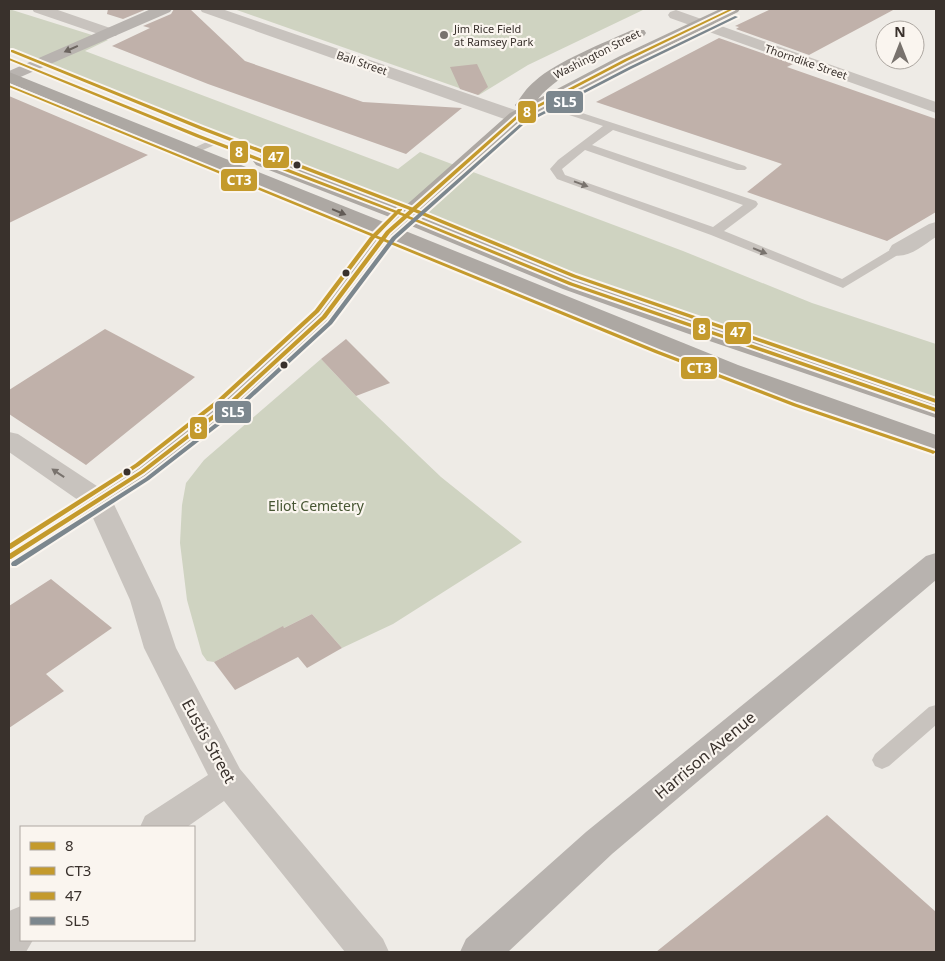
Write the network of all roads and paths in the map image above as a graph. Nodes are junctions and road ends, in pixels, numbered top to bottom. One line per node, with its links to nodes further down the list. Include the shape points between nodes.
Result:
1 (40, 9): 7 (street)
2 (164, 9): 7 (main road)
3 (208, 9): 13 (street, Ball Street)
4 (732, 9): 6 (main road, Washington Street)
5 (671, 18): 6 (street, Thorndike Street); 11 (main road, Washington Street, via 555,74 540,85)
6 (701, 25): 11 (main road, Washington Street); 12 (street, Thorndike Street)
7 (110, 32): 9 (main road, one-way to 9)
8 (9, 59): 9 (main road)
9 (29, 68): 10 (main road); 15 (main road)
10 (9, 77): 17 (main road)
11 (536, 101): 13 (main road, Washington Street); 14 (lane)
12 (936, 108)
13 (516, 117): 19 (main road, Washington Street)
14 (612, 125): 16 (lane); 18 (lane)
15 (213, 142): 17 (lane); 19 (main road)
16 (583, 146): 21 (lane, one-way to 21, via 556,169 562,177); 21 (lane, via 752,204)
17 (191, 152): 19 (main road, one-way to 19)
18 (741, 168)
19 (397, 224): 23 (main road); 25 (main road, via 585,315 717,367); 26 (main road, Washington Street, via 324,317 267,371 187,438)
20 (936, 228): 22 (street)
21 (715, 232): 22 (lane, one-way to 22, via 843,284)
22 (900, 250)
23 (936, 410)
24 (9, 440): 26 (street, one-way to 24)
25 (936, 444)
26 (99, 501): 27 (main road, Washington Street); 31 (street, Eustis Street, via 146,600 160,648)
27 (9, 557)
28 (936, 564): 36 (main road, Harrison Avenue, via 599,843)
29 (936, 713): 30 (lane)
30 (882, 760)
31 (228, 780): 32 (street); 35 (street, Eustis Street)
32 (159, 826)
33 (20, 926): 34 (street)
34 (9, 945)
35 (369, 952)
36 (480, 952)

